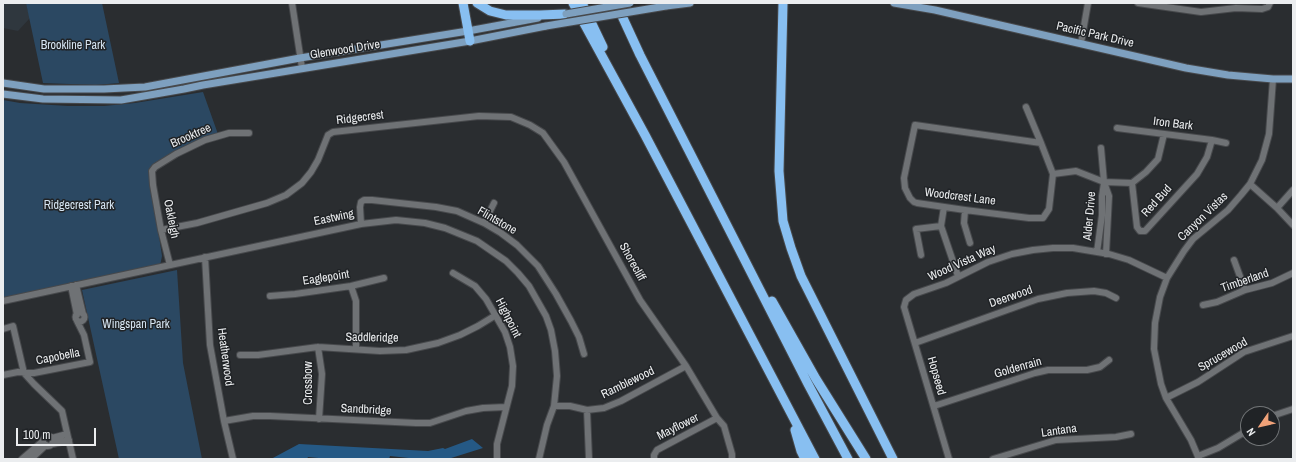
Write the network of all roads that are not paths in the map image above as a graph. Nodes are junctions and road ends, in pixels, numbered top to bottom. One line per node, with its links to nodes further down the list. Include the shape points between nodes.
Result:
1 (292, 3): 19 (street)
2 (463, 3): 16 (highway)
3 (477, 3): 15 (highway, via 490,11 506,15)
4 (573, 3): 30 (highway)
5 (582, 3): 30 (highway)
6 (616, 3): 37 (highway)
7 (630, 3): 14 (main road, bridge)
8 (690, 3): 17 (main road, Glenwood Drive, bridge)
9 (783, 3): 113 (highway, via 779,171 784,221 801,276)
10 (894, 3): 18 (main road, Pacific Park Drive)
11 (1088, 3): 18 (street)
12 (1138, 3): 13 (street, via 1201,12 1236,8 1262,9)
13 (1269, 5)
14 (566, 14): 15 (highway)
15 (541, 16): 16 (main road, Glenwood Drive)
16 (468, 31): 17 (highway); 19 (main road, Glenwood Drive)
17 (470, 41): 20 (main road, Glenwood Drive)
18 (1081, 43): 21 (main road, Pacific Park Drive, via 1186,68)
19 (300, 58): 20 (street); 23 (main road, Glenwood Drive, via 139,88 44,89)
20 (302, 68): 24 (main road, Glenwood Drive, via 121,100 43,99)
21 (1273, 79): 22 (main road, Pacific Park Drive); 40 (street, Canyon Vistas, via 1268,138 1262,160)
22 (1293, 79)
23 (3, 83)
24 (3, 94)
25 (1026, 107): 32 (street, Woodcrest Lane)
26 (479, 116): 50 (street, Ridgecrest, via 333,132 328,135 311,172 302,183 286,195 202,222); 80 (street, Shorecliff, via 511,117 543,133 564,162 640,300)
27 (1117, 128): 29 (street, Iron Bark)
28 (249, 133): 36 (street, Brooktree, via 229,133 205,140 155,167)
29 (1164, 134): 31 (street, Iron Bark); 39 (street, via 1158,159)
30 (645, 136): 89 (highway)
31 (1212, 140): 33 (street, Iron Bark); 39 (street, Red Bud, via 1197,174 1145,231 1140,231 1137,227)
32 (1040, 143): 35 (street, Woodcrest Lane); 43 (street, Woodcrest Lane, via 915,125 904,178 905,188 914,202)
33 (1226, 143)
34 (1101, 148): 38 (street, Alder Drive)
35 (1053, 174): 38 (street, via 1076,171); 45 (street, Woodcrest Lane, via 1049,209 1043,218)
36 (152, 177): 50 (street, Oakleigh)
37 (705, 182): 111 (highway); 112 (highway, via 816,379)
38 (1104, 182): 39 (street); 52 (street, Alder Drive); 53 (street, Alder Drive, via 1109,196)
39 (1132, 183)
40 (1250, 184): 44 (street); 62 (street, Canyon Vistas, via 1228,210 1193,239)
41 (1293, 190): 44 (street)
42 (494, 203): 46 (street)
43 (944, 207): 45 (street, Woodcrest Lane); 49 (street)
44 (1277, 208): 48 (street)
45 (965, 210): 51 (street, via 964,223)
46 (484, 223): 47 (street, Flintstone, via 457,211 364,200 360,202); 77 (street, Flintstone, via 501,233 538,266 571,321)
47 (361, 224): 55 (street, Eastwing); 84 (street, Eastwing, via 396,220 445,228 477,241 518,273 539,302 551,330 557,369)
48 (1293, 225)
49 (941, 226): 54 (street, via 916,229); 60 (street)
50 (161, 230): 57 (street, Oakleigh)
51 (970, 243)
52 (1097, 252): 53 (street, Wood Vista Way); 60 (street, Wood Vista Way, via 1073,248 1033,250 988,262)
53 (1106, 254): 62 (street, Wood Vista Way, via 1129,260)
54 (921, 255)
55 (205, 257): 57 (street, Eastwing); 93 (street, Heatherwood, via 210,346)
56 (1234, 260): 65 (street)
57 (170, 265): 63 (street, Eastwing)
58 (453, 273): 71 (street, Highpoint, via 475,286)
59 (1293, 273): 65 (street, Timberland, via 1272,283)
60 (958, 276): 68 (street, Wood Vista Way, via 914,294)
61 (384, 278): 64 (street, Eaglepoint)
62 (1167, 278): 83 (street, Canyon Vistas, via 1160,297 1154,336 1157,368)
63 (74, 285): 69 (street, Eastwing); 81 (street, Capobella, via 90,362)
64 (351, 286): 66 (street, Eaglepoint); 76 (street, via 356,302)
65 (1245, 290): 70 (street, Timberland)
66 (270, 296)
67 (1116, 298): 74 (street, Deerwood, via 1094,291 1038,299)
68 (906, 300): 74 (street, Hopseed, via 904,306)
69 (3, 301)
70 (1203, 305)
71 (496, 315): 76 (street, Saddleridge, via 460,335 421,347 380,351); 86 (street, Highpoint, via 510,347 513,366 512,386)
72 (3, 329): 81 (street, Capobella, via 13,326)
73 (1293, 336): 83 (street, Sprucewood, via 1244,352 1198,382)
74 (915, 343): 85 (street, Hopseed)
75 (318, 347): 76 (street, Saddleridge); 78 (street, Saddleridge, via 258,356); 92 (street, Crossbow, via 322,374)
76 (356, 349)
77 (584, 354)
78 (240, 355)
79 (1110, 360): 85 (street, Goldenrain, via 1100,367 1087,370 1048,370 1035,373)
80 (686, 366): 88 (street, Ramblewood, via 621,401 604,408); 91 (street, Shorecliff)
81 (24, 373): 82 (street, Capobella); 96 (street, Capobella, via 62,411)
82 (3, 375)
83 (1166, 398): 99 (street, Canyon Vistas)
84 (554, 406): 88 (street, Ramblewood); 105 (street, Eastwing)
85 (934, 406): 114 (street, Hopseed)
86 (506, 407): 92 (street, Sandbridge, via 466,411 430,423); 104 (street, Highpoint)
87 (1293, 408): 90 (street)
88 (587, 410): 106 (street)
89 (791, 413): 109 (highway); 110 (highway)
90 (1280, 413)
91 (718, 418): 107 (street, Mayflower, via 657,450); 108 (street, Shorecliff, via 724,426)
92 (319, 419): 93 (street, Sandbridge, via 253,416)
93 (224, 421): 103 (street, Heatherwood)
94 (1131, 434): 115 (street, Lantana, via 1056,440)
95 (1240, 435): 99 (street)
96 (68, 437): 97 (street); 102 (street, Capobella)
97 (52, 441): 98 (street, via 50,446); 98 (street, via 46,436)
98 (44, 443): 100 (street); 101 (street)
99 (1198, 457)
100 (22, 459)
101 (31, 459)
102 (73, 459)
103 (233, 459)
104 (497, 459)
105 (539, 459)
106 (589, 459)
107 (654, 459)
108 (732, 459)
109 (805, 459)
110 (814, 459)
111 (848, 459)
112 (866, 459)
113 (893, 459)
114 (949, 459)
115 (993, 459)

